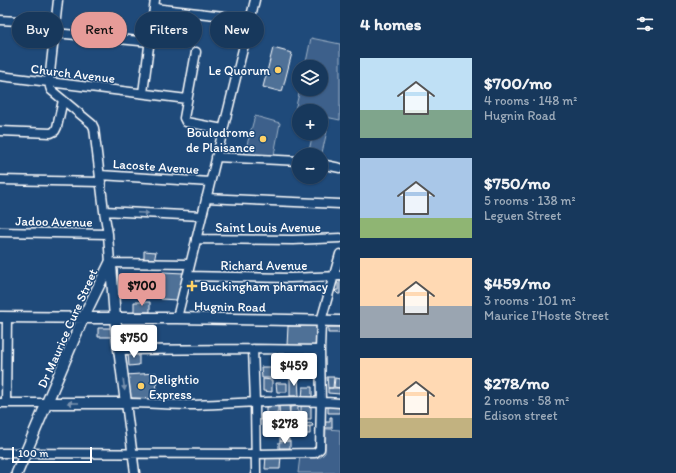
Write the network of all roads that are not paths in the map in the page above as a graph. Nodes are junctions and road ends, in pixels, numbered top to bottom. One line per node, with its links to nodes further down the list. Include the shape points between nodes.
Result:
1 (58, 0): 4 (street)
2 (255, 0): 5 (street)
3 (155, 4): 6 (street)
4 (57, 12)
5 (252, 12)
6 (210, 13)
7 (0, 20): 8 (street)
8 (12, 21)
9 (63, 34): 10 (street)
10 (135, 41)
11 (53, 48): 16 (street)
12 (149, 48): 17 (street)
13 (243, 48): 20 (street)
14 (196, 52): 18 (street)
15 (0, 76): 16 (street, Church Avenue)
16 (49, 85): 17 (street, Church Avenue); 19 (street)
17 (143, 93): 18 (street, Church Avenue)
18 (187, 99): 20 (street, via 184,118 186,122)
19 (63, 100): 21 (street, via 57,127 51,132); 26 (street, via 94,128)
20 (223, 128): 22 (street)
21 (0, 131)
22 (216, 157): 23 (street); 28 (street)
23 (292, 161)
24 (328, 165): 25 (street)
25 (340, 168)
26 (100, 179): 27 (street, Lacoste Avenue); 28 (street, Lacoste Avenue); 31 (street)
27 (0, 180)
28 (210, 182): 29 (street)
29 (206, 198): 30 (street); 32 (street)
30 (340, 204)
31 (104, 211): 32 (street, one-way to 32); 34 (street)
32 (202, 216): 36 (street)
33 (0, 232): 34 (street, Jadoo Avenue)
34 (108, 234): 38 (street)
35 (340, 238): 36 (street, Saint Louis Avenue)
36 (196, 239): 39 (street)
37 (340, 254): 41 (street)
38 (110, 263): 39 (street); 43 (main road, Dr Maurice Cure Street); 44 (main road)
39 (190, 264): 40 (street)
40 (187, 276): 41 (street, Richard Avenue); 45 (street)
41 (337, 276): 46 (street)
42 (4, 317): 43 (main road, Hugnin Road); 53 (street)
43 (83, 318): 44 (main road, Hugnin Road); 54 (main road, Dr Maurice Cure Street)
44 (115, 318): 45 (main road, Hugnin Road); 49 (main road)
45 (177, 318): 46 (main road, Hugnin Road)
46 (321, 321): 47 (main road, Hugnin Road); 50 (street)
47 (340, 321)
48 (253, 349): 49 (street); 50 (street); 51 (street)
49 (119, 350): 55 (main road, one-way to 55)
50 (320, 350): 52 (street)
51 (256, 402): 52 (street); 55 (street, via 192,405); 60 (street)
52 (321, 402): 56 (street); 60 (street, via 320,449 315,453)
53 (3, 403): 54 (street)
54 (47, 403): 55 (main road, one-way to 54); 58 (main road, Dr Maurice Cure Street)
55 (126, 403): 59 (street)
56 (340, 403)
57 (0, 453): 58 (street)
58 (25, 453): 59 (street); 61 (main road, Dr Maurice Cure Street)
59 (132, 453): 60 (street); 62 (street)
60 (256, 454): 63 (street)
61 (17, 473)
62 (135, 473)
63 (256, 473)

